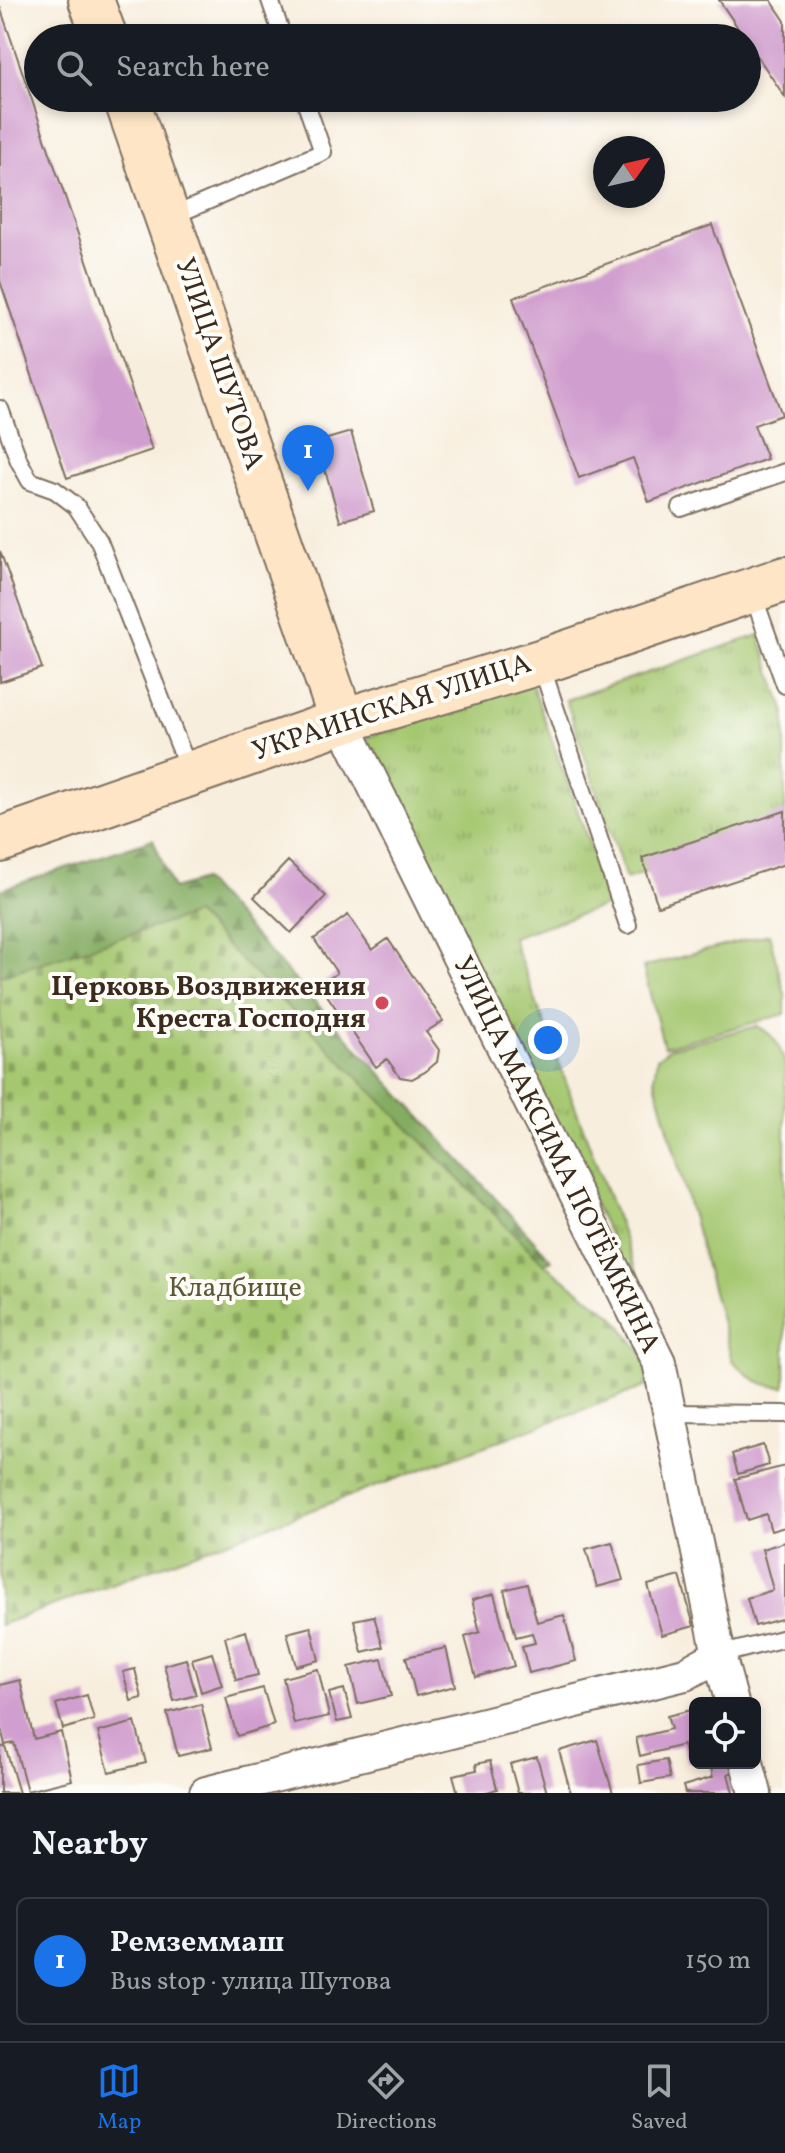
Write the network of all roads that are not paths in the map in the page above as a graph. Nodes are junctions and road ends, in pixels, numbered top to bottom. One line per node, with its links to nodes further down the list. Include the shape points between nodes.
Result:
1 (91, 0): 3 (street)
2 (270, 0): 4 (lane)
3 (100, 24)
4 (278, 24)
5 (131, 112): 7 (street, УЛИЦА ШУТОВА)
6 (309, 112): 7 (lane, via 323,152)
7 (169, 217): 14 (street, УЛИЦА ШУТОВА)
8 (0, 409): 15 (lane, via 30,481 55,490 76,506 99,541)
9 (785, 472): 10 (lane)
10 (681, 508)
11 (768, 584): 12 (street, УКРАИНСКАЯ УЛИЦА); 13 (lane)
12 (540, 662): 14 (street, УКРАИНСКАЯ УЛИЦА); 17 (lane)
13 (785, 685)
14 (342, 721): 15 (street, УКРАИНСКАЯ УЛИЦА); 18 (street, УЛИЦА МАКСИМА ПОТЁМКИНА, via 659,1362)
15 (190, 774): 16 (street, УКРАИНСКАЯ УЛИЦА)
16 (0, 840)
17 (628, 925)
18 (669, 1413): 19 (lane); 21 (street, УЛИЦА МАКСИМА ПОТЁМКИНА)
19 (785, 1414)
20 (785, 1638): 21 (lane)
21 (719, 1655): 22 (street, УЛИЦА МАКСИМА ПОТЁМКИНА); 24 (street, via 685,1674)
22 (730, 1697)
23 (749, 1769): 25 (street)
24 (206, 1793)
25 (755, 1793)

